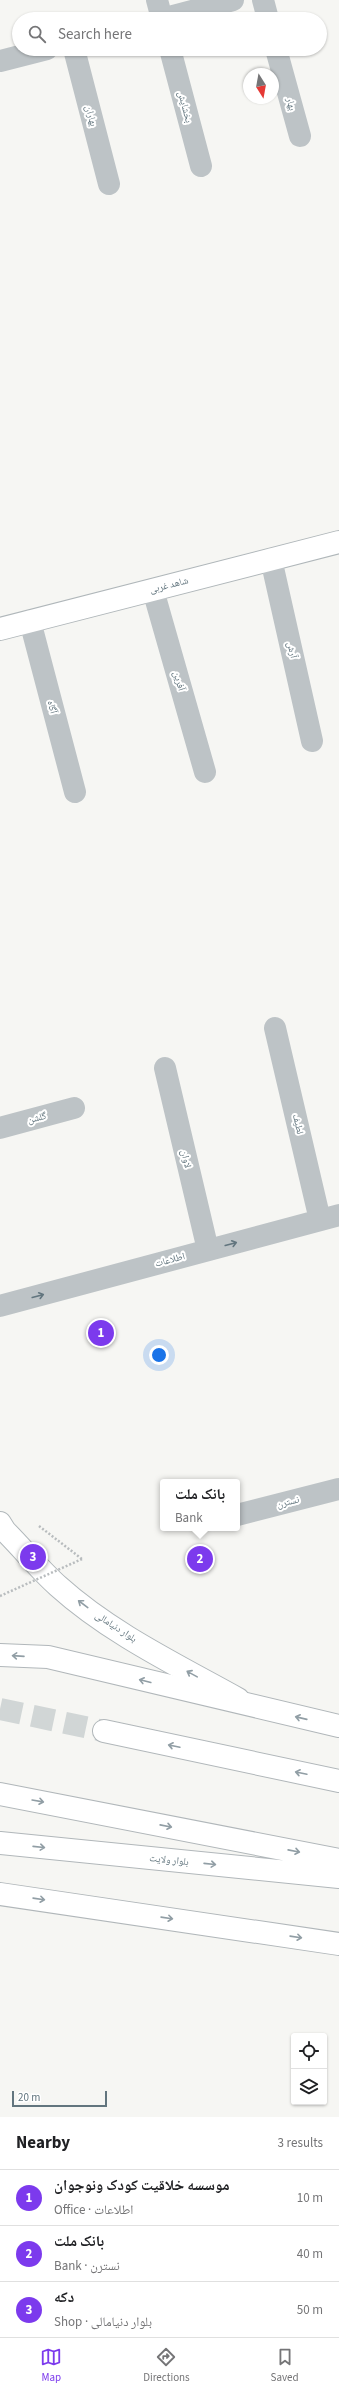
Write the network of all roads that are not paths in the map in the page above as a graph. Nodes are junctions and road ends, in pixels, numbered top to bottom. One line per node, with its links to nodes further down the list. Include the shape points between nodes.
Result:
1 (157, 0): 4 (street)
2 (233, 0): 5 (street)
3 (263, 0): 6 (street)
4 (160, 12)
5 (188, 12)
6 (266, 12)
7 (20, 56): 11 (street)
8 (76, 56): 14 (street, بهاران)
9 (172, 56): 13 (street, بخشایش)
10 (278, 56): 12 (street, بهار)
11 (0, 61)
12 (300, 136)
13 (201, 166)
14 (109, 184)
15 (339, 542): 16 (main road, شاهد غربی)
16 (272, 560): 17 (main road, شاهد غربی); 20 (street, آرش)
17 (153, 590): 18 (main road, شاهد غربی); 21 (street, آفرین)
18 (30, 621): 19 (main road, شاهد غربی); 22 (street, آگاه)
19 (0, 629)
20 (312, 741)
21 (205, 772)
22 (75, 792)
23 (275, 1028): 27 (street, لطیف)
24 (165, 1068): 28 (street, لاوان)
25 (74, 1108): 26 (street, گلشن)
26 (0, 1128)
27 (330, 1218): 28 (street, اطلاعات, one-way to 27)
28 (208, 1250): 29 (street, اطلاعات, one-way to 28)
29 (0, 1306)
30 (339, 1489): 31 (street, نسترن)
31 (240, 1514)
32 (0, 1523): 34 (main road, بلوار دنیامالی, one-way to 32, via 101,1619 58,1586)
33 (0, 1655): 34 (main road, one-way to 33, via 48,1658)
34 (251, 1707): 35 (main road, one-way to 34)
35 (339, 1726)
36 (104, 1732): 37 (main road, one-way to 36)
37 (339, 1781)
38 (0, 1794): 40 (main road, one-way to 40)
39 (0, 1843): 41 (main road, بلوار ولایت, one-way to 41)
40 (339, 1860)
41 (339, 1877)
42 (0, 1894): 43 (main road, one-way to 43)
43 (339, 1944)

